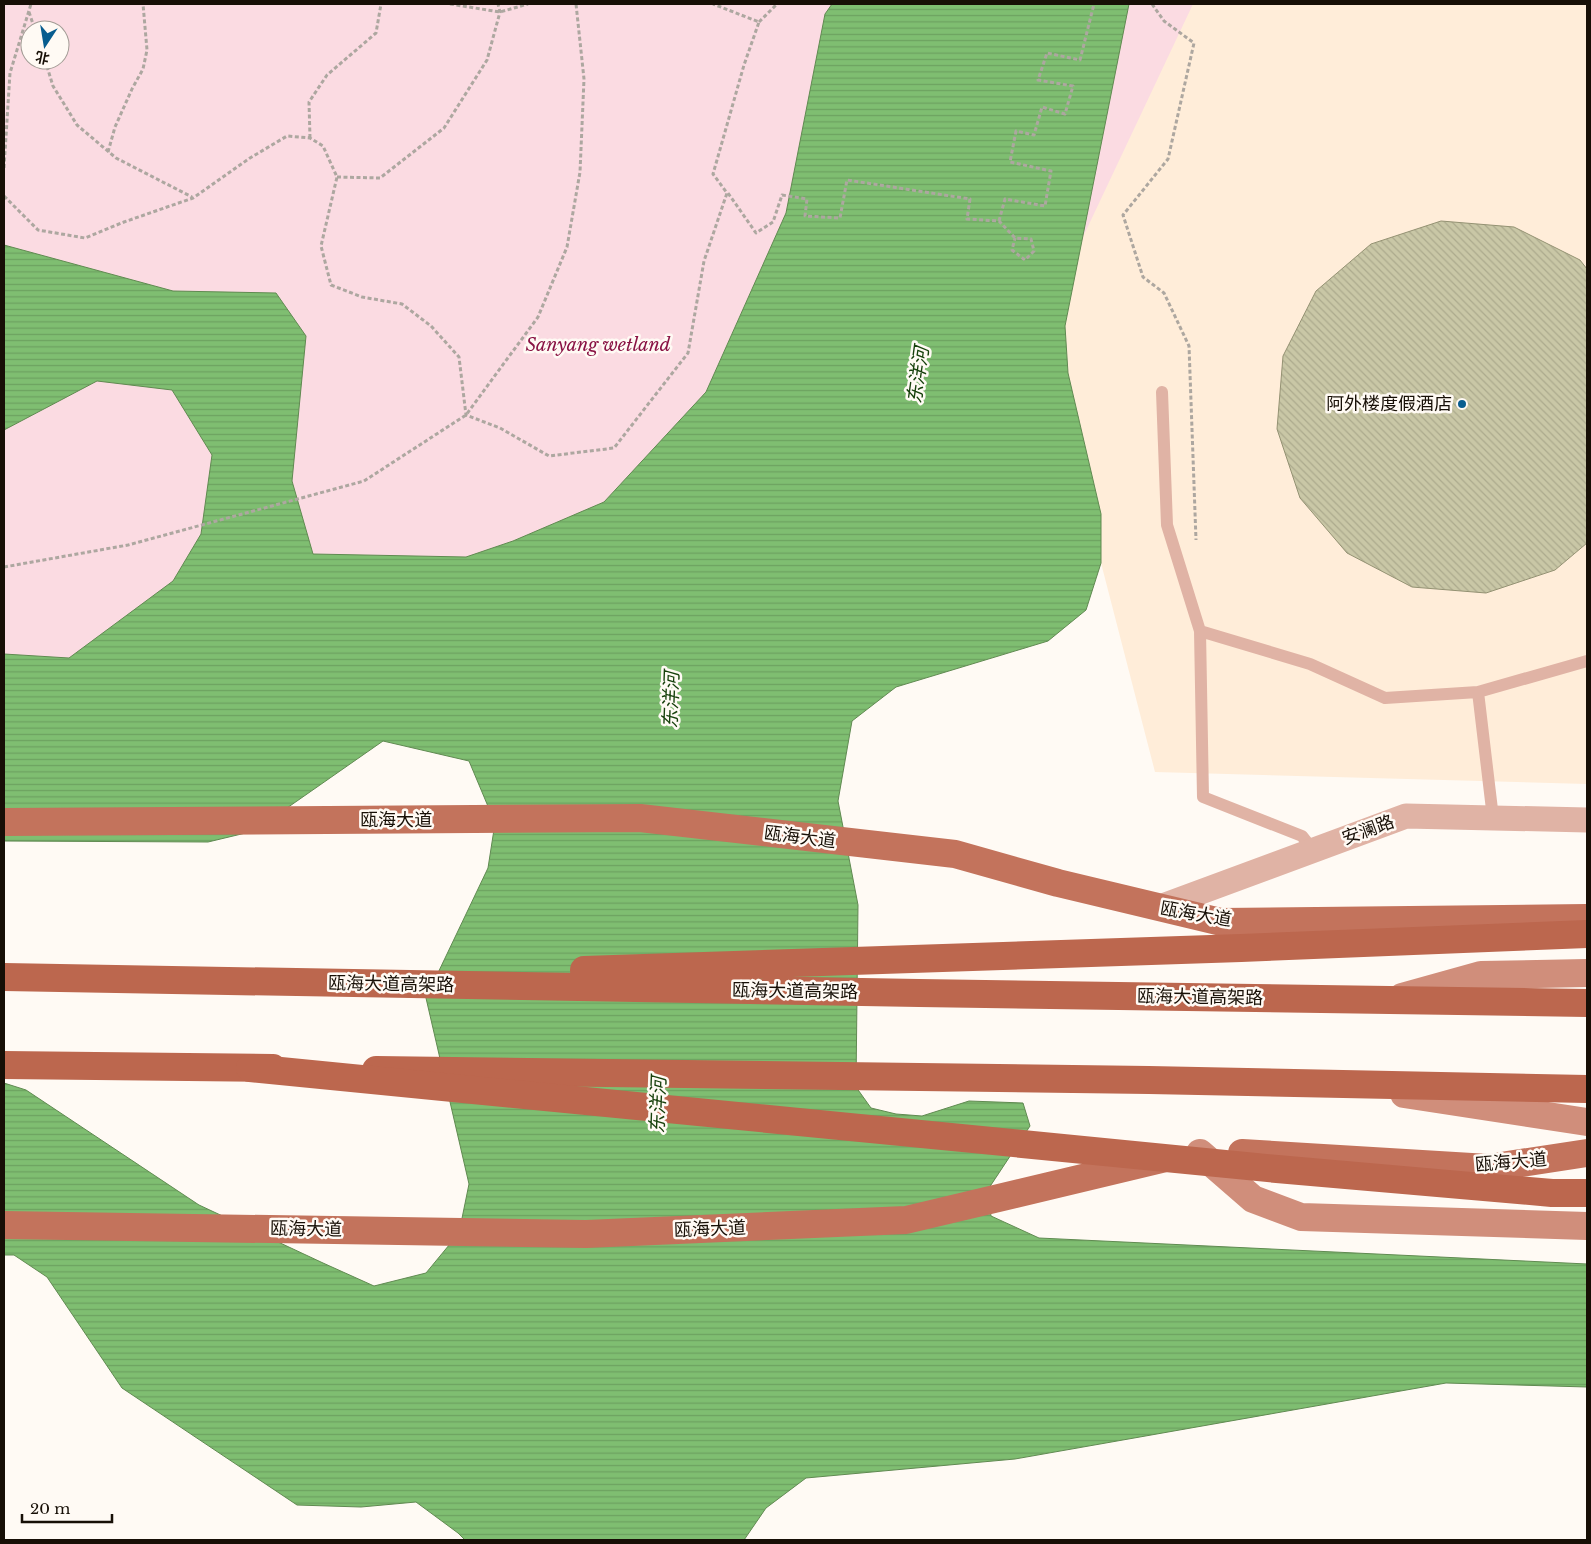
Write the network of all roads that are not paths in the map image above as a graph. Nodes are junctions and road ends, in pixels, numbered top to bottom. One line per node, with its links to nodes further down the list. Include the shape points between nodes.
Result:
1 (1162, 392): 2 (lane, via 1167,525)
2 (1200, 631): 4 (lane, via 1310,664 1385,698); 8 (lane, via 1203,797 1302,836)
3 (1587, 661): 4 (lane)
4 (1478, 692): 5 (lane)
5 (1493, 818): 6 (street, 安澜路); 8 (street, 安澜路, via 1406,816)
6 (1587, 820)
7 (4, 822): 9 (main road, 瓯海大道, via 640,818 955,854)
8 (1313, 850): 9 (street, 安澜路)
9 (1160, 907): 10 (main road, 瓯海大道, via 1221,922)
10 (1587, 918)
11 (1587, 934): 14 (highway)
12 (1587, 973): 15 (main road, via 1482,975)
13 (4, 977): 14 (highway, 瓯海大道高架路)
14 (244, 981): 15 (highway, 瓯海大道高架路)
15 (1391, 1000): 16 (highway, 瓯海大道高架路)
16 (1587, 1003)
17 (4, 1065): 18 (highway)
18 (250, 1068): 19 (highway, bridge); 24 (highway, bridge, via 1267,1168 1552,1193)
19 (1338, 1084): 20 (highway); 21 (main road)
20 (1587, 1089)
21 (1587, 1122)
22 (1197, 1150): 23 (main road, 瓯海大道, via 1488,1168); 25 (main road, 瓯海大道, bridge, via 906,1220 586,1234); 26 (main road, via 1253,1199 1301,1217)
23 (1587, 1154)
24 (1587, 1193)
25 (4, 1225)
26 (1587, 1226)

